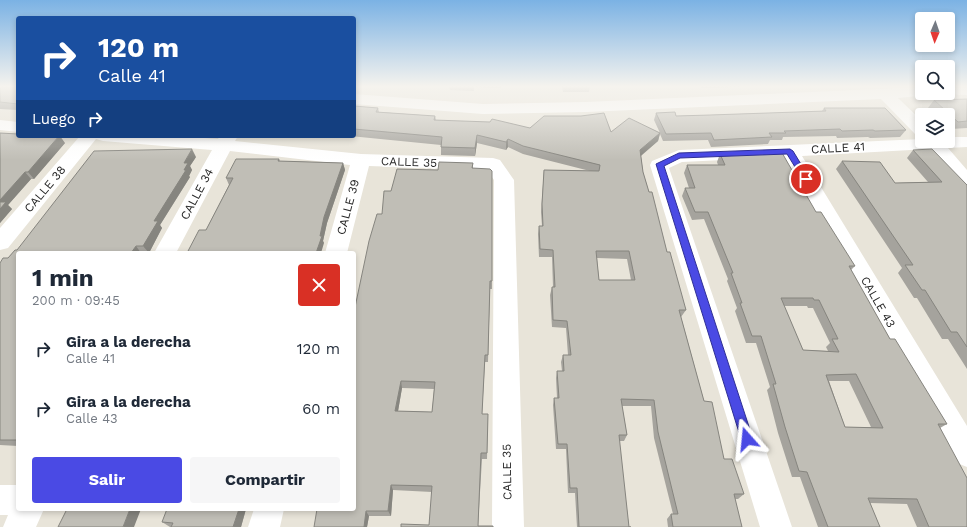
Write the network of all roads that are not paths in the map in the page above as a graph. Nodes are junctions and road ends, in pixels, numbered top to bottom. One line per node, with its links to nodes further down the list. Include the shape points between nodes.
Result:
1 (901, 111): 3 (street)
2 (0, 125): 4 (street)
3 (915, 125)
4 (16, 127)
5 (87, 138): 15 (street, CALLE 38)
6 (153, 138): 8 (street, CALLE 35)
7 (915, 140): 12 (street, CALLE 41)
8 (226, 141): 13 (street, CALLE 35); 16 (street, CALLE 34)
9 (955, 141): 10 (street, CALLE 41)
10 (967, 142)
11 (937, 148): 14 (street)
12 (790, 151): 18 (street, CALLE 43); 26 (street, CALLE 41, via 679,156 659,164)
13 (361, 160): 17 (street, CALLE 39); 25 (street, CALLE 35, via 493,164 504,180)
14 (967, 182)
15 (0, 242)
16 (166, 251)
17 (337, 251)
18 (967, 453)
19 (0, 500): 20 (street)
20 (16, 500)
21 (28, 511): 23 (street)
22 (268, 511): 24 (street)
23 (19, 527)
24 (264, 527)
25 (508, 527)
26 (776, 527)

